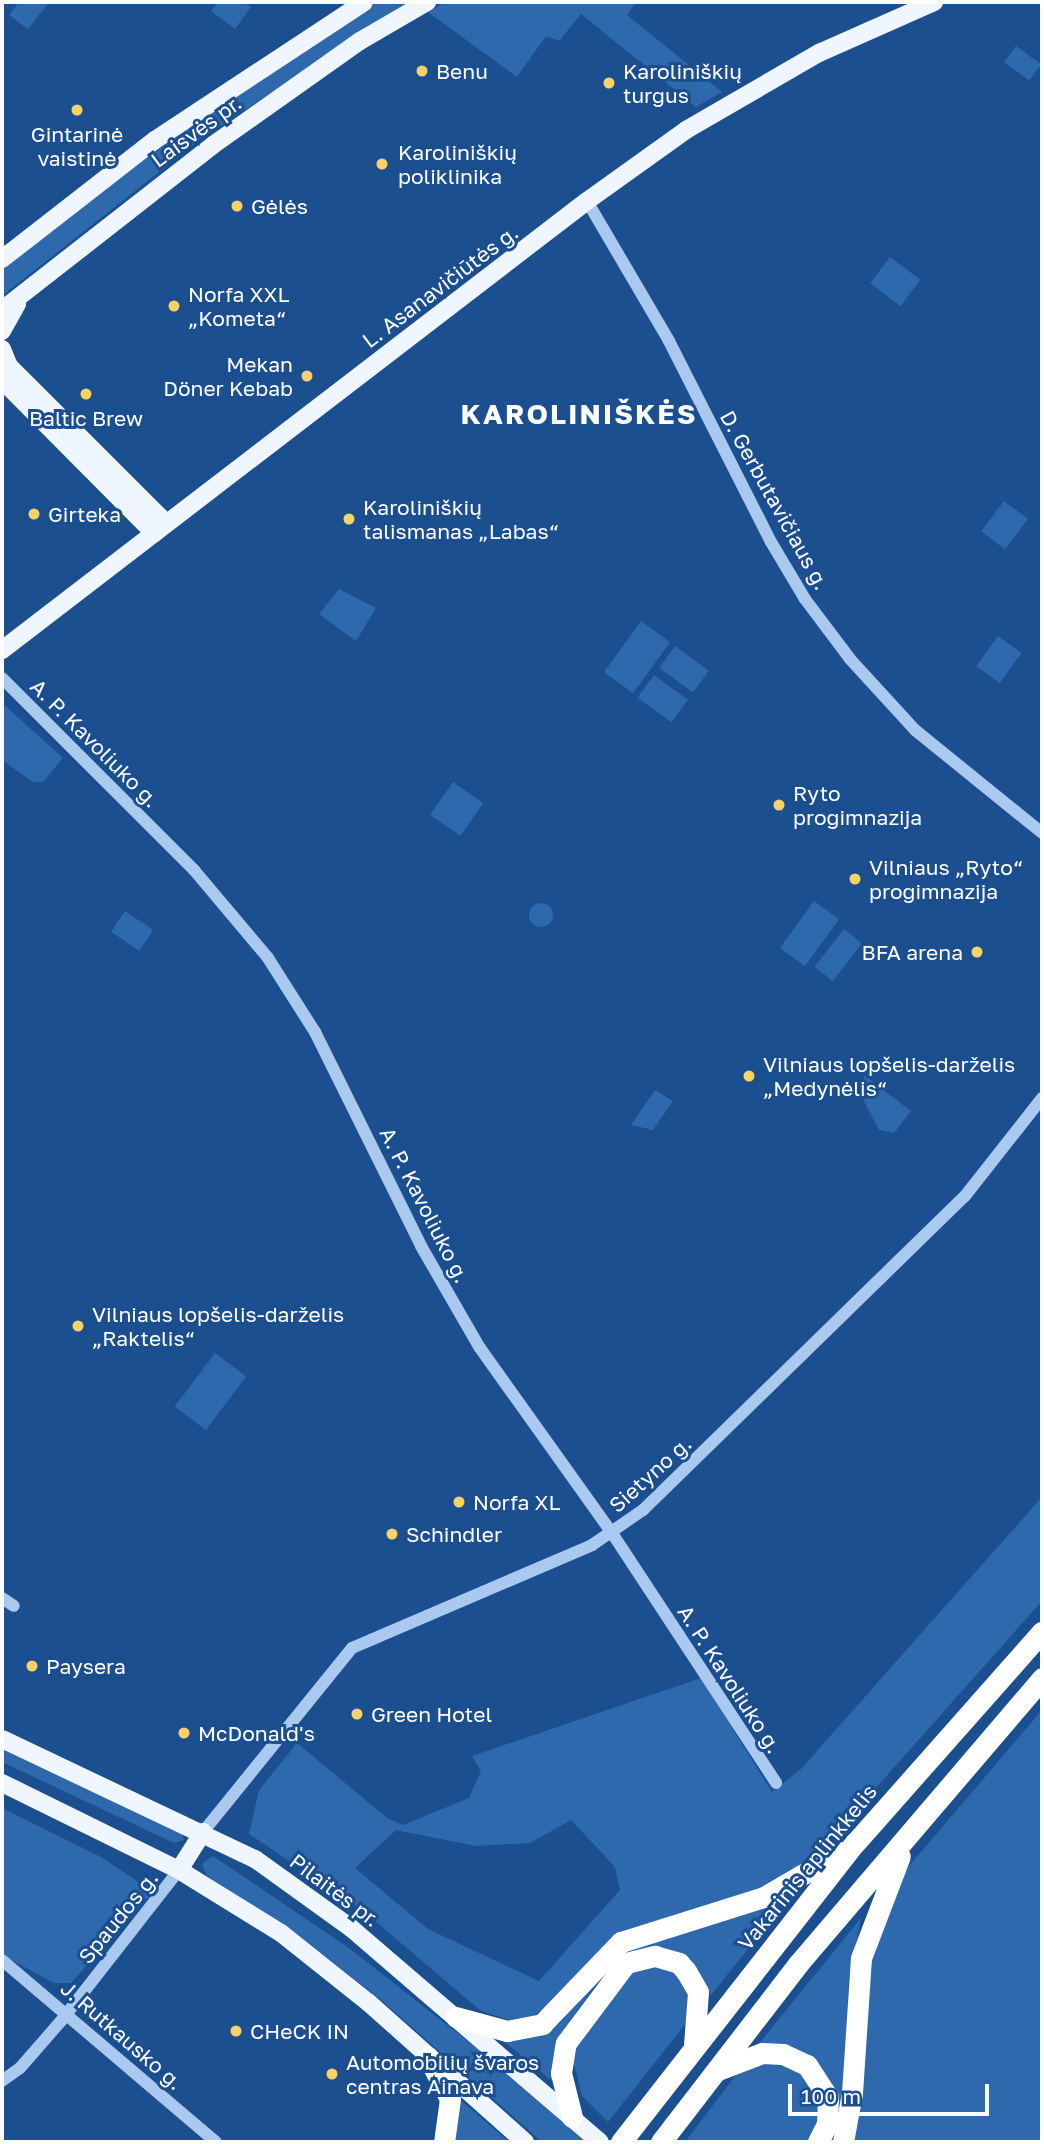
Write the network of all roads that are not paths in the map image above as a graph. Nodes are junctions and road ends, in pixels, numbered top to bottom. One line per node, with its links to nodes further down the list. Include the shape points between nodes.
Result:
1 (364, 2): 5 (main road, Laisvės pr., via 155,140)
2 (427, 2): 6 (main road, Laisvės pr., via 360,41 224,137)
3 (934, 2): 4 (main road, L. Asanavičiūtės g., via 819,53 744,94)
4 (587, 201): 11 (main road, L. Asanavičiūtės g.); 14 (street, D. Gerbutavičiaus g., via 669,341 771,542 812,608 850,659 915,730)
5 (2, 259)
6 (29, 288): 7 (main road, Laisvės pr.); 8 (main road)
7 (2, 310)
8 (2, 331)
9 (2, 349): 11 (main road, via 9,366)
10 (2, 380): 11 (main road)
11 (160, 528): 12 (main road, L. Asanavičiūtės g.)
12 (2, 650)
13 (2, 678): 16 (street, A. P. Kavoliuko g., via 194,870 268,958 316,1032 450,1299 500,1378)
14 (1042, 834)
15 (1042, 1097): 16 (street, Sietyno g., via 965,1196 651,1502)
16 (612, 1533): 23 (street, A. P. Kavoliuko g.); 24 (street, Sietyno g., via 352,1648)
17 (2, 1598): 18 (street)
18 (14, 1606)
19 (1042, 1632): 26 (highway, Vakarinis aplinkkelis)
20 (1042, 1678): 25 (highway)
21 (2, 1739): 24 (main road, Pilaitės pr.)
22 (2, 1783): 27 (main road)
23 (776, 1783)
24 (203, 1832): 27 (main road); 30 (main road, Pilaitės pr., via 254,1859 351,1928)
25 (909, 1834): 33 (highway); 43 (highway, via 861,1958 852,2093)
26 (855, 1843): 30 (highway, via 764,1897 621,1942 542,2024 507,2031); 31 (highway, Vakarinis aplinkkelis)
27 (179, 1870): 29 (street, Spaudos g.); 32 (main road, via 281,1933)
28 (2, 1960): 29 (street, J. Rutkausko g.)
29 (66, 2011): 34 (street, Spaudos g., via 29,2058); 36 (street, J. Rutkausko g.)
30 (456, 2017): 35 (main road, Pilaitės pr.)
31 (693, 2047): 35 (highway, via 698,1992 686,1971 679,1963 655,1956 626,1963 566,2043 561,2073); 40 (highway, Vakarinis aplinkkelis)
32 (428, 2057): 37 (highway, via 450,2099); 38 (main road)
33 (713, 2073): 41 (highway); 42 (highway, via 762,2053 783,2054 807,2065 828,2097 827,2124)
34 (2, 2081)
35 (575, 2120): 39 (main road, Pilaitės pr.)
36 (216, 2142)
37 (444, 2142)
38 (525, 2142)
39 (600, 2142)
40 (621, 2142)
41 (661, 2142)
42 (818, 2142)
43 (843, 2142)

